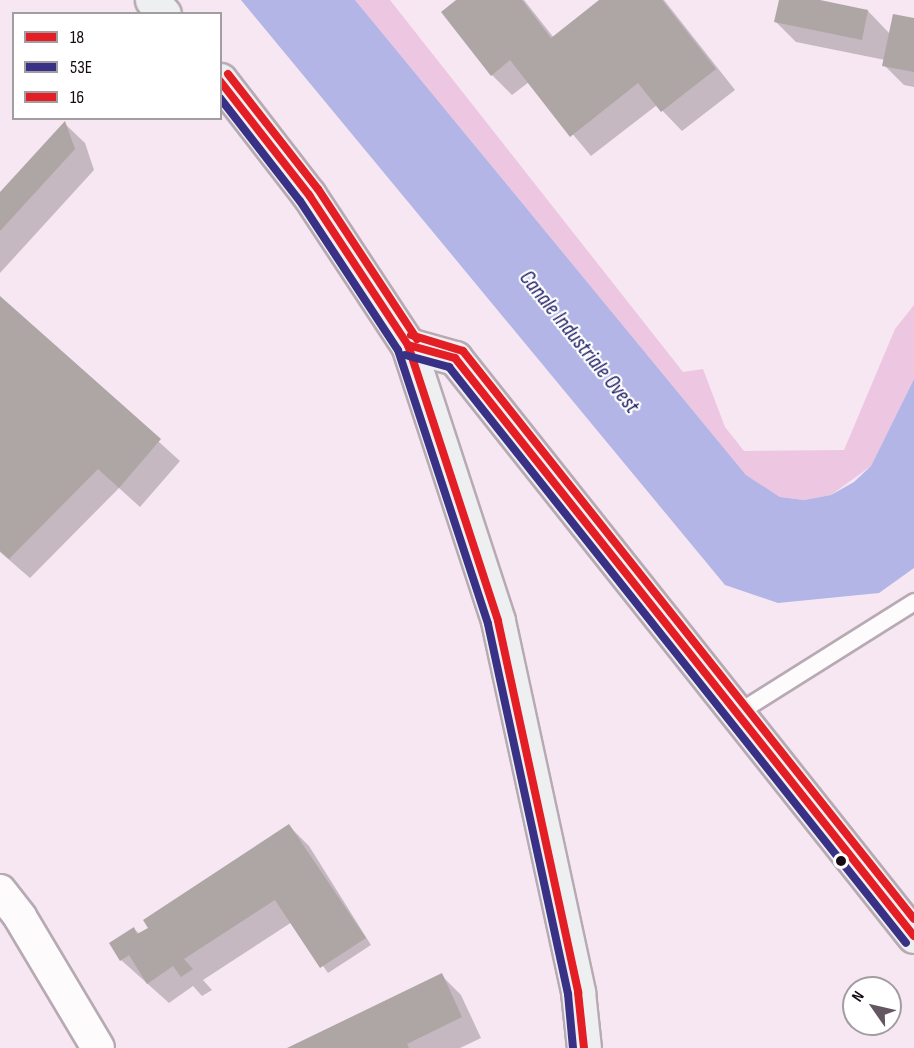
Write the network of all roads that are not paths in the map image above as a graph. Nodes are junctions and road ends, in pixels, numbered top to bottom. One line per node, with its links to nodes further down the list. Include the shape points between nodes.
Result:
1 (152, 0): 2 (main road)
2 (162, 12)
3 (222, 83): 4 (main road, via 309,195)
4 (408, 345): 6 (main road, via 455,358); 10 (main road, via 498,621 578,992)
5 (914, 602): 6 (lane)
6 (738, 713): 8 (main road)
7 (0, 891): 9 (street, via 20,916)
8 (914, 936)
9 (98, 1048)
10 (584, 1048)

